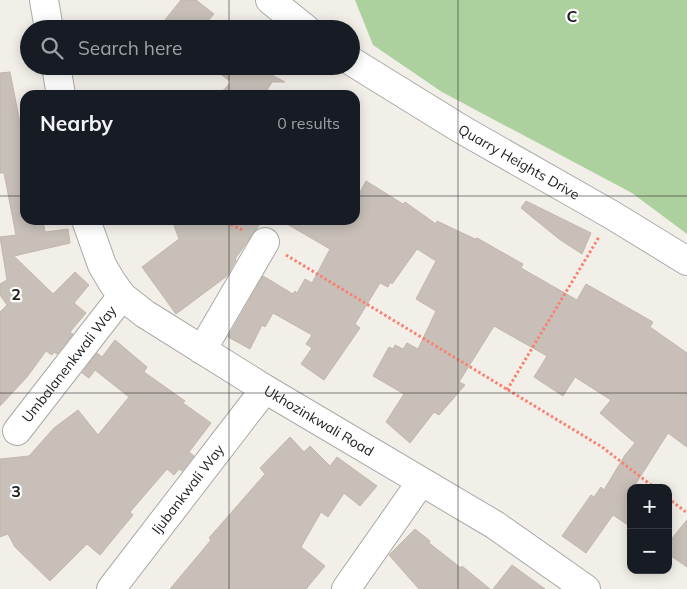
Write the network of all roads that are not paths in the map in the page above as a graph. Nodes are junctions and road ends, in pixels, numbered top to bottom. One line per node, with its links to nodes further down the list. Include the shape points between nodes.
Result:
1 (44, 0): 3 (street)
2 (270, 0): 4 (street)
3 (47, 20)
4 (295, 20)
5 (360, 67): 10 (street, Quarry Heights Drive)
6 (58, 75): 7 (street)
7 (60, 90)
8 (88, 225): 11 (street, Ukhozinkwali Road, via 102,265)
9 (265, 242): 12 (street)
10 (687, 262)
11 (122, 296): 12 (street, Ukhozinkwali Road); 14 (street, Umbalanenkwali Way)
12 (202, 350): 13 (street, Ukhozinkwali Road)
13 (265, 389): 15 (street, Ukhozinkwali Road); 17 (street, Ijubankwali Way)
14 (17, 431)
15 (422, 482): 16 (street, Ukhozinkwali Road, via 495,525); 18 (street)
16 (579, 587)
17 (111, 589)
18 (346, 589)

